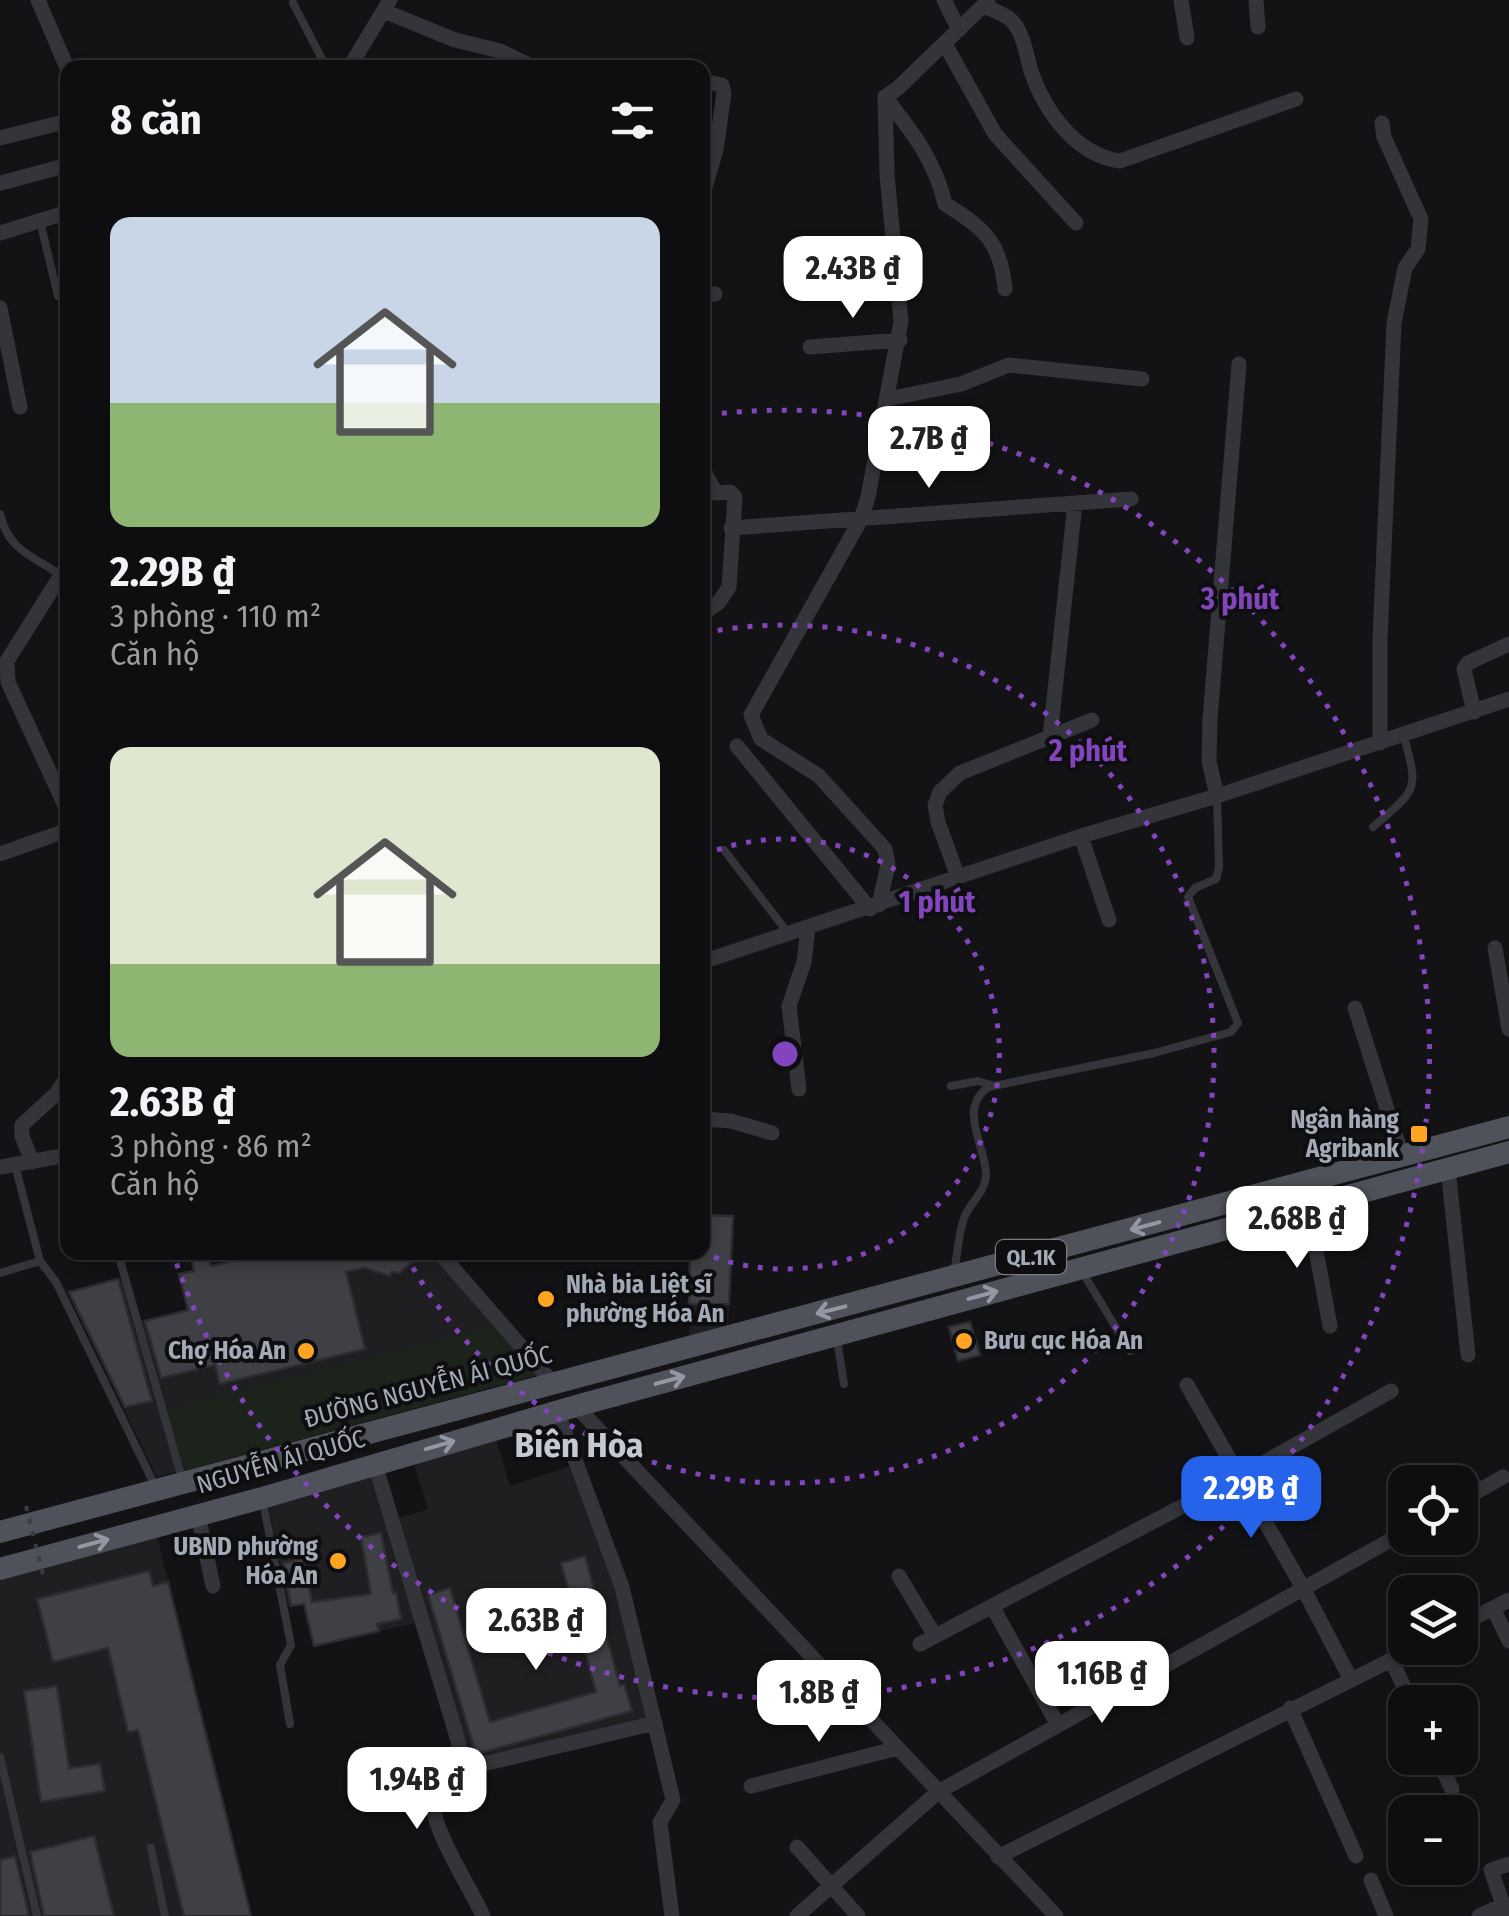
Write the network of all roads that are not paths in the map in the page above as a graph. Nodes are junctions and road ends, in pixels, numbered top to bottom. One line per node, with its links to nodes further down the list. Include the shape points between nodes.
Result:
1 (38, 0): 12 (street)
2 (944, 0): 9 (street)
3 (1180, 0): 10 (street)
4 (1256, 0): 8 (street)
5 (293, 3): 13 (lane)
6 (986, 3): 9 (street); 18 (street, via 1021,36 1054,116 1100,158 1120,161)
7 (387, 5): 14 (street); 15 (street, via 455,40)
8 (1258, 27)
9 (959, 30): 11 (street)
10 (1187, 38)
11 (945, 44): 17 (street); 27 (street, via 995,134)
12 (64, 60)
13 (323, 60)
14 (354, 60)
15 (519, 60)
16 (710, 83): 23 (street, via 722,85 724,93)
17 (885, 96): 29 (street, via 917,138 945,204 976,223 995,246); 32 (street)
18 (1296, 99)
19 (60, 123): 21 (street)
20 (1382, 123): 54 (street, via 1422,219 1394,323)
21 (0, 138)
22 (60, 167): 24 (street)
23 (710, 171)
24 (1, 183)
25 (60, 215): 26 (street)
26 (40, 221): 28 (street); 30 (lane)
27 (1076, 223)
28 (0, 234)
29 (1005, 289)
30 (58, 296)
31 (0, 308): 37 (street)
32 (900, 340): 33 (street); 36 (street)
33 (810, 347)
34 (1239, 364): 57 (street, via 1210,719 1208,761)
35 (1142, 379): 36 (street, via 1009,366 961,384)
36 (888, 398): 42 (street)
37 (20, 407)
38 (710, 482): 43 (street, via 716,493 733,494)
39 (1131, 499): 40 (street)
40 (1075, 504): 42 (street); 53 (street)
41 (0, 514): 44 (lane, via 12,544)
42 (860, 519): 43 (street); 64 (street, via 751,715 761,739 820,776 885,849 888,866)
43 (731, 528): 46 (street, via 729,587)
44 (60, 567)
45 (60, 575): 48 (street)
46 (710, 608)
47 (1509, 644): 50 (street, via 1464,669)
48 (3, 672): 56 (street)
49 (1509, 699): 50 (street)
50 (1474, 712): 52 (street)
51 (1092, 720): 53 (street)
52 (1403, 734): 54 (street); 58 (lane, via 1413,787)
53 (1050, 737): 63 (street, via 960,773 940,792 938,822)
54 (1380, 743): 57 (street)
55 (737, 746): 64 (street)
56 (60, 795)
57 (1217, 796): 60 (street); 73 (lane, via 1216,879 1188,897 1238,1022 1231,1032)
58 (1373, 827)
59 (60, 833): 62 (street)
60 (1082, 836): 63 (street); 65 (street)
61 (724, 850): 67 (lane)
62 (0, 854)
63 (958, 877): 64 (street)
64 (874, 907): 66 (street)
65 (1109, 920)
66 (808, 928): 67 (street); 75 (street, via 789,1006)
67 (789, 934): 69 (street)
68 (1495, 948): 71 (street)
69 (710, 959)
70 (1356, 1008): 80 (street)
71 (1509, 1030)
72 (951, 1086): 73 (lane)
73 (994, 1086): 91 (lane, via 975,1102 985,1184 965,1214)
74 (60, 1089): 82 (street, via 22,1126)
75 (799, 1089)
76 (710, 1119): 78 (street)
77 (1509, 1126): 80 (main road, ĐƯỜNG NGUYỄN ÁI QUỐC / QL.1K)
78 (772, 1133)
79 (1509, 1152): 83 (main road, QL.1K)
80 (1402, 1156): 84 (main road); 91 (main road, ĐƯỜNG NGUYỄN ÁI QUỐC / QL.1K, one-way to 91)
81 (60, 1157): 82 (street)
82 (16, 1165): 88 (lane)
83 (1448, 1168): 84 (main road, QL.1K); 95 (street)
84 (1410, 1179): 85 (main road, QL.1K)
85 (1308, 1207): 89 (main road, QL.1K); 92 (street)
86 (120, 1260): 104 (lane)
87 (446, 1260): 96 (street)
88 (40, 1262): 90 (lane); 105 (lane, via 56,1282)
89 (1081, 1269): 93 (main road, QL.1K, one-way to 89); 94 (lane)
90 (0, 1274)
91 (953, 1278): 96 (main road, ĐƯỜNG NGUYỄN ÁI QUỐC / QL.1K, one-way to 96)
92 (1330, 1326)
93 (836, 1335): 97 (lane); 100 (main road, QL.1K, one-way to 93)
94 (1130, 1351)
95 (1468, 1355)
96 (552, 1382): 100 (main road); 104 (main road, ĐƯỜNG NGUYỄN ÁI QUỐC / QL.1K)
97 (844, 1384)
98 (1188, 1385): 102 (street)
99 (1392, 1391): 102 (street)
100 (566, 1409): 101 (main road, NGUYỄN ÁI QUỐC / QL.1K, one-way to 100); 123 (street, via 622,1587); 126 (street)
101 (375, 1464): 107 (main road, NGUYỄN ÁI QUỐC / QL.1K); 128 (street, via 458,1737)
102 (1240, 1476): 114 (street); 116 (street)
103 (1503, 1477): 106 (street)
104 (182, 1482): 105 (main road, ĐƯỜNG NGUYỄN ÁI QUỐC / QL.1K)
105 (156, 1488): 109 (main road, ĐƯỜNG NGUYỄN ÁI QUỐC / QL.1K)
106 (1478, 1491)
107 (262, 1498): 108 (main road, NGUYỄN ÁI QUỐC / QL.1K); 124 (lane, via 291,1645 280,1665)
108 (198, 1515): 111 (main road, NGUYỄN ÁI QUỐC / QL.1K, one-way to 108); 113 (street)
109 (0, 1532)
110 (1388, 1541): 114 (street)
111 (0, 1569)
112 (900, 1576): 116 (street, via 928,1640)
113 (213, 1586)
114 (1303, 1588): 121 (street); 125 (street)
115 (1509, 1600): 117 (street)
116 (992, 1606): 125 (street)
117 (1493, 1608): 118 (street); 119 (street)
118 (1478, 1616)
119 (1509, 1641)
120 (1388, 1661): 121 (street)
121 (1350, 1678): 122 (street)
122 (1290, 1708): 135 (street); 136 (street)
123 (655, 1723): 128 (street); 144 (street, via 672,1800 660,1822)
124 (290, 1724)
125 (1058, 1725): 132 (street)
126 (898, 1748): 130 (street); 132 (street)
127 (0, 1757): 141 (lane)
128 (458, 1770): 143 (street, via 432,1787 430,1797)
129 (1445, 1775): 131 (street)
130 (751, 1786)
131 (1452, 1789)
132 (938, 1792): 135 (street); 139 (street)
133 (797, 1846): 139 (street)
134 (151, 1848): 142 (lane)
135 (998, 1856): 147 (street)
136 (1356, 1856)
137 (1509, 1864): 140 (street, via 1490,1870)
138 (1371, 1880): 148 (street)
139 (832, 1886): 145 (street); 146 (street)
140 (1505, 1910): 149 (street)
141 (37, 1916)
142 (165, 1916)
143 (483, 1916)
144 (672, 1916)
145 (798, 1916)
146 (858, 1916)
147 (1056, 1916)
148 (1386, 1916)
149 (1478, 1916)

